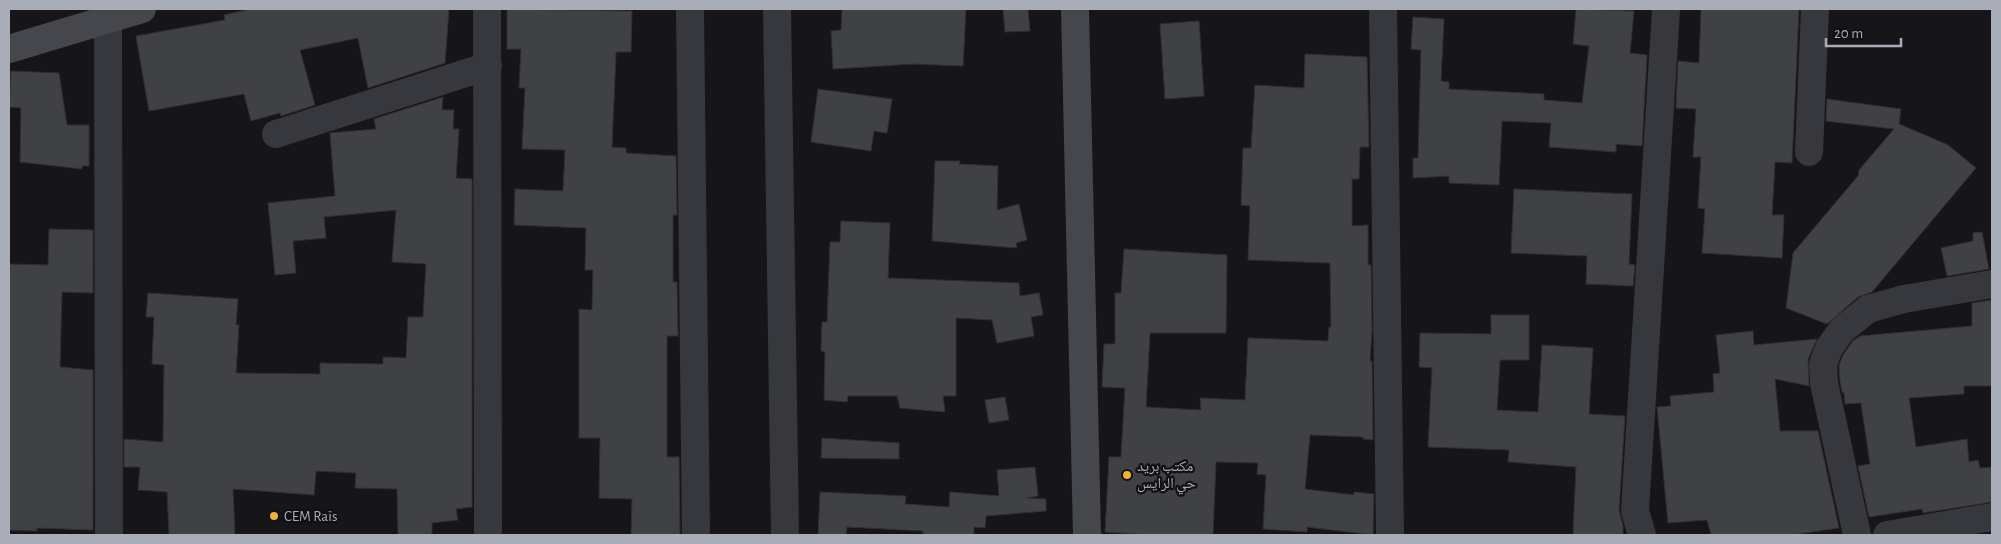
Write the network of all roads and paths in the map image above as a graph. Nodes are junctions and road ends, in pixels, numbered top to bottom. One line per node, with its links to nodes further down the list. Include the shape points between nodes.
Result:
1 (142, 9): 9 (street)
2 (487, 9): 11 (street)
3 (690, 9): 18 (street)
4 (777, 9): 19 (street)
5 (1075, 9): 20 (street)
6 (1383, 9): 21 (street)
7 (1666, 9): 22 (street, via 1636,511)
8 (1815, 9): 13 (street)
9 (108, 19): 10 (street); 16 (street)
10 (9, 49)
11 (488, 66): 12 (street); 17 (street)
12 (276, 134)
13 (1809, 152)
14 (1992, 284): 23 (street, via 1904,299 1868,309 1842,330 1829,348 1823,364 1824,383)
15 (1992, 517): 24 (street)
16 (109, 535)
17 (488, 535)
18 (696, 535)
19 (785, 535)
20 (1087, 535)
21 (1390, 535)
22 (1642, 535)
23 (1857, 535)
24 (1886, 535)

